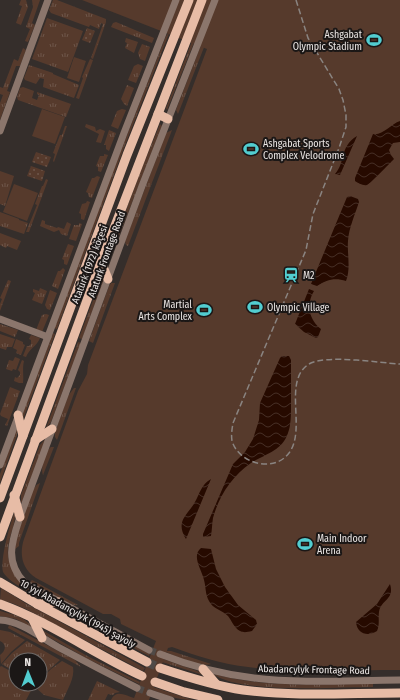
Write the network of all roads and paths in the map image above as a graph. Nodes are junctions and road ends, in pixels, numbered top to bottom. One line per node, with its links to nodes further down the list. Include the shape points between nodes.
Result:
1 (48, 0): 10 (street)
2 (176, 0): 7 (street)
3 (189, 0): 6 (main road, Atatürk (1972) köçesi)
4 (202, 0): 8 (main road, Atatürk (1972) köçesi)
5 (215, 0): 9 (street, Ataturk Frontage Road)
6 (180, 22): 7 (street); 17 (main road, Atatürk (1972) köçesi, via 127,155)
7 (164, 31): 14 (street)
8 (158, 114): 9 (main road); 11 (main road, Atatürk (1972) köçesi)
9 (168, 119): 12 (street, Ataturk Frontage Road)
10 (0, 131)
11 (101, 262): 12 (main road); 18 (main road, Atatürk (1972) köçesi)
12 (108, 279): 16 (street, Ataturk Frontage Road)
13 (0, 319): 14 (street)
14 (48, 337): 15 (street)
15 (18, 415): 17 (main road); 19 (street)
16 (52, 429): 18 (main road); 22 (street, Ataturk Frontage Road)
17 (23, 436): 20 (main road, Atatürk (1972) köçesi)
18 (35, 440): 21 (main road, Atatürk (1972) köçesi)
19 (0, 465)
20 (1, 494)
21 (14, 495): 22 (main road); 23 (main road, Atatürk (1972) köçesi)
22 (20, 517): 25 (street, via 12,545 15,568 26,582)
23 (0, 537)
24 (0, 582): 27 (main road, 10 ýyl Abadançylyk (1945) şaýoly)
25 (59, 602): 27 (main road); 31 (street)
26 (0, 604): 28 (main road)
27 (37, 604): 33 (main road, 10 ýyl Abadançylyk (1945) şaýoly)
28 (32, 618): 30 (main road); 36 (main road, via 124,669)
29 (0, 620): 30 (street, via 15,623)
30 (42, 638): 40 (street)
31 (149, 650)
32 (160, 654): 35 (street, Abadancylyk Frontage Road)
33 (147, 662)
34 (160, 668): 39 (main road)
35 (202, 669): 37 (street, Abadancylyk Frontage Road, via 282,681); 39 (main road)
36 (142, 676)
37 (400, 680)
38 (155, 682): 44 (main road)
39 (216, 684): 42 (main road, via 266,692)
40 (137, 688)
41 (150, 693): 43 (street)
42 (400, 693)
43 (171, 700)
44 (218, 700)

